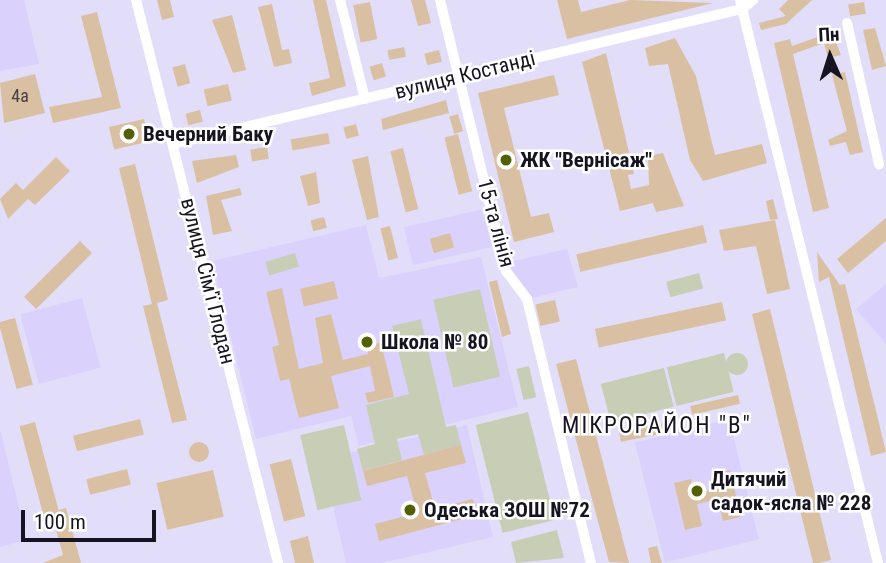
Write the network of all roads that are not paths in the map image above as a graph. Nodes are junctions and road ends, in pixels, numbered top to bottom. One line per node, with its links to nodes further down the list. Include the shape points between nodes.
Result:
1 (136, 0): 9 (street, вулиця Сім'ї Глодан)
2 (340, 0): 8 (street)
3 (440, 0): 7 (street, 15-та лінія)
4 (753, 0): 5 (street, вулиця Костанді)
5 (741, 5): 7 (street, вулиця Костанді); 13 (street)
6 (847, 23): 10 (street)
7 (459, 77): 8 (street, вулиця Костанді); 12 (street, 15-та лінія, via 506,271 527,299)
8 (365, 99): 9 (street, вулиця Костанді)
9 (173, 145): 11 (street, вулиця Сім'ї Глодан)
10 (879, 164)
11 (278, 563)
12 (591, 563)
13 (878, 563)

